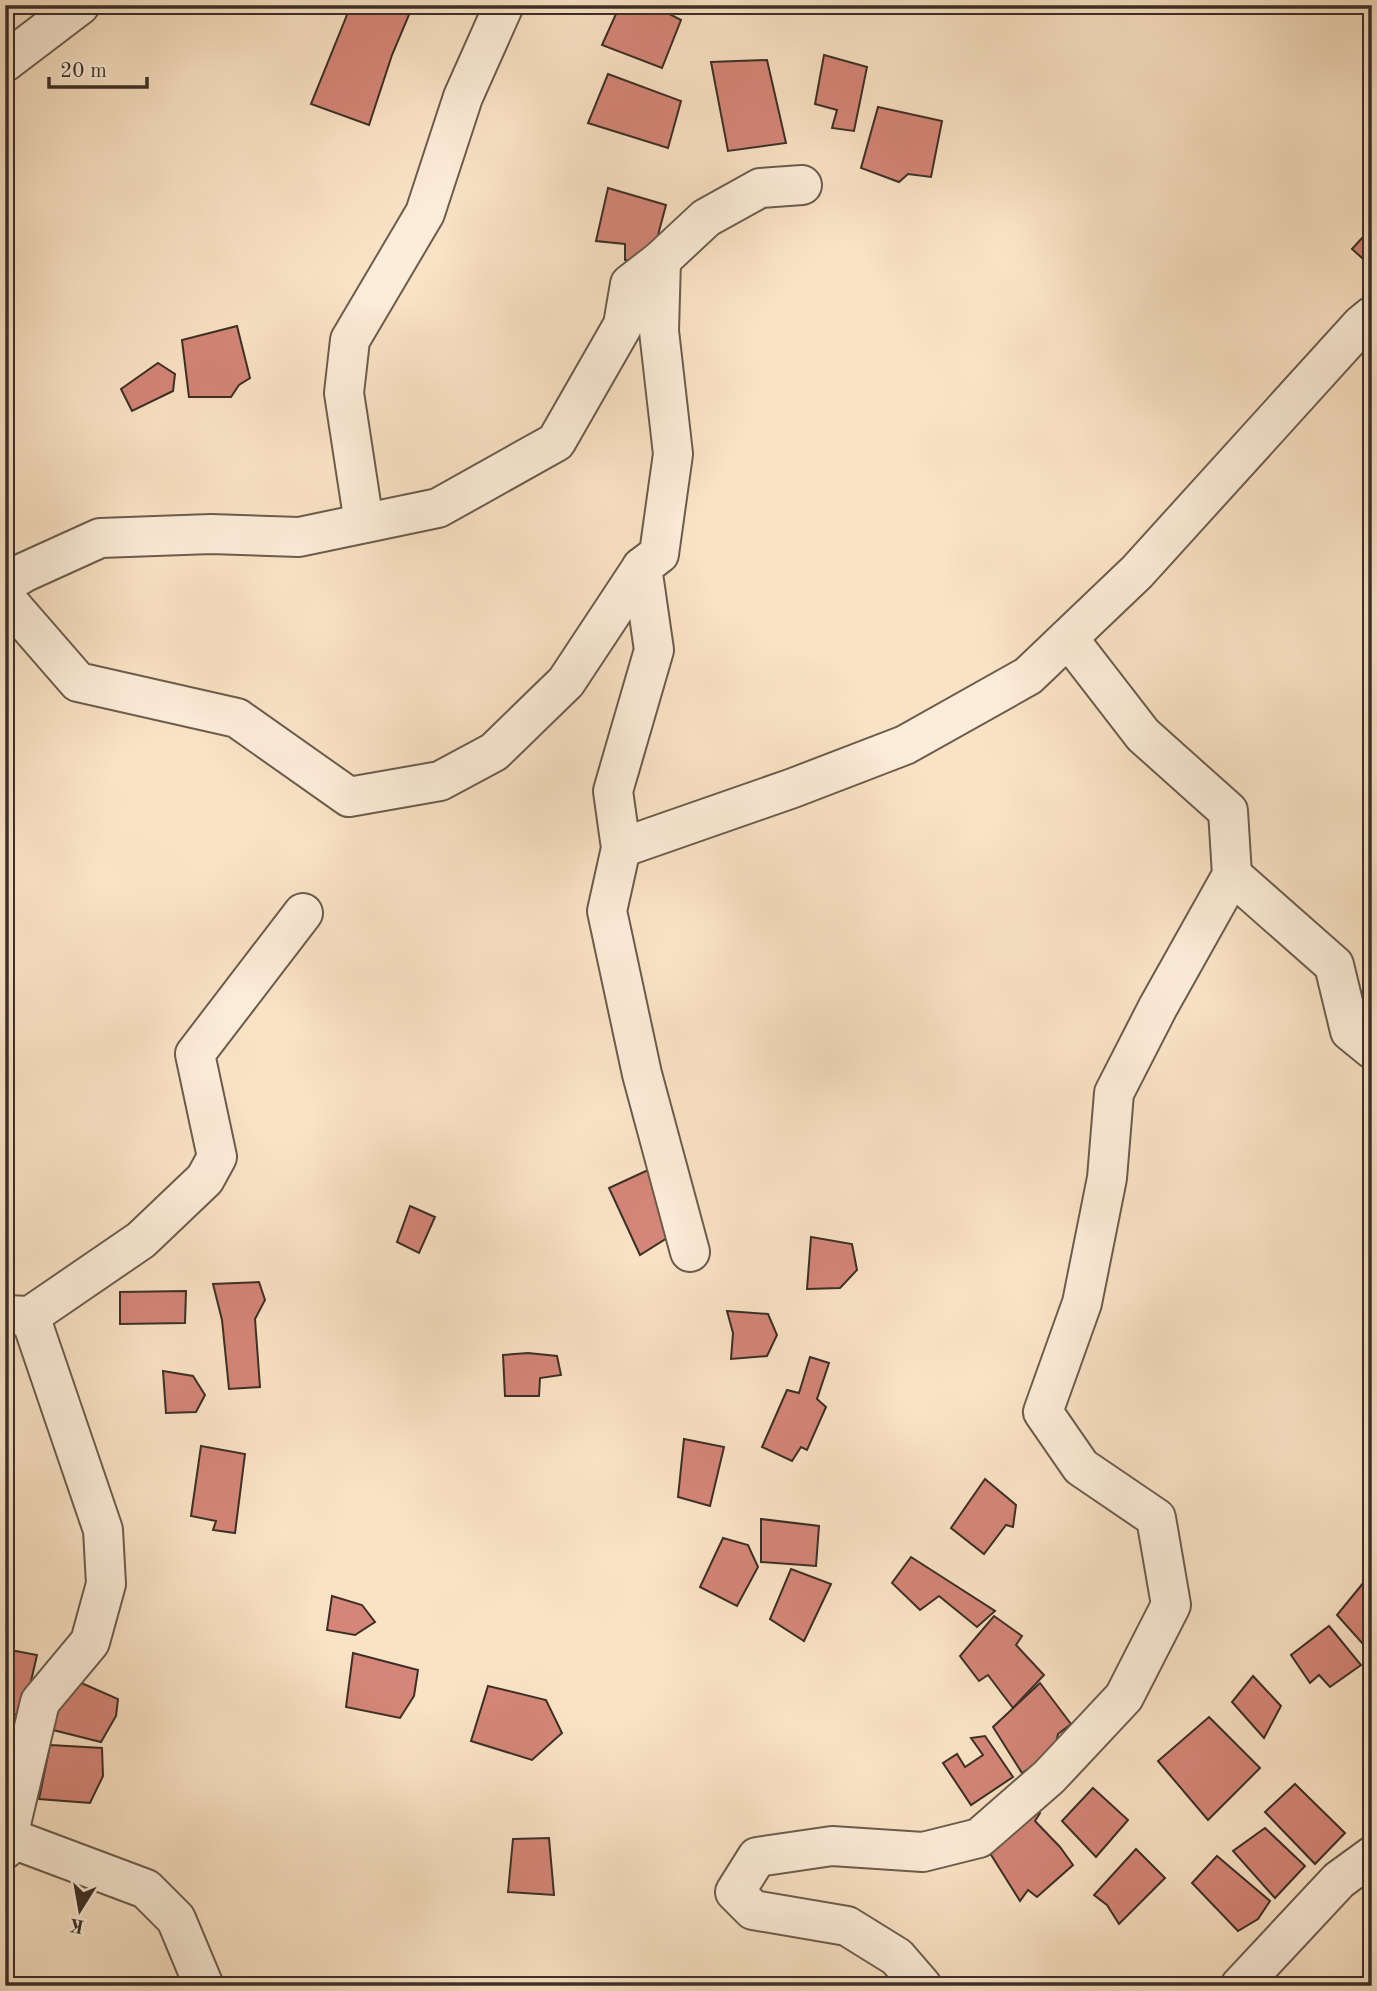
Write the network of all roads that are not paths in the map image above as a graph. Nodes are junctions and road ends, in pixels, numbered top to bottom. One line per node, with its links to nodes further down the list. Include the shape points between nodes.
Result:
1 (80, 5): 3 (street)
2 (503, 5): 7 (street, via 463,97 425,213 350,340 344,393)
3 (5, 62)
4 (802, 185): 5 (street, via 760,188 706,218)
5 (661, 260): 7 (street, via 629,284 623,326 556,442 438,508); 8 (street, via 659,331 673,454 659,554)
6 (1372, 316): 11 (street, via 1137,572)
7 (364, 523): 9 (street, via 299,537 100,538)
8 (642, 567): 10 (street, via 566,682 494,752 440,781 349,796 237,718 78,682); 12 (street, via 654,650 613,791)
9 (5, 584)
10 (5, 598)
11 (1068, 638): 12 (street, via 1028,676 905,745); 13 (street, via 1143,735 1228,811)
12 (621, 848): 16 (street, via 607,911 642,1074)
13 (1232, 875): 15 (street, via 1334,965 1350,1031); 21 (street, via 1114,1093 1107,1178 1082,1303 1043,1412 1080,1467 1156,1518 1171,1605 1124,1697 1049,1777 979,1838 923,1852 832,1846 757,1857 735,1892 753,1910 847,1926 897,1957)
14 (303, 913): 17 (street, via 195,1054 217,1157 205,1179 141,1240)
15 (1372, 1049)
16 (690, 1252)
17 (18, 1315): 18 (street, via 103,1530 106,1584 90,1642 40,1702)
18 (7, 1843): 20 (street, via 146,1889 176,1919)
19 (1372, 1856): 22 (street, via 1339,1881)
20 (204, 1986)
21 (922, 1986)
22 (1240, 1986)

